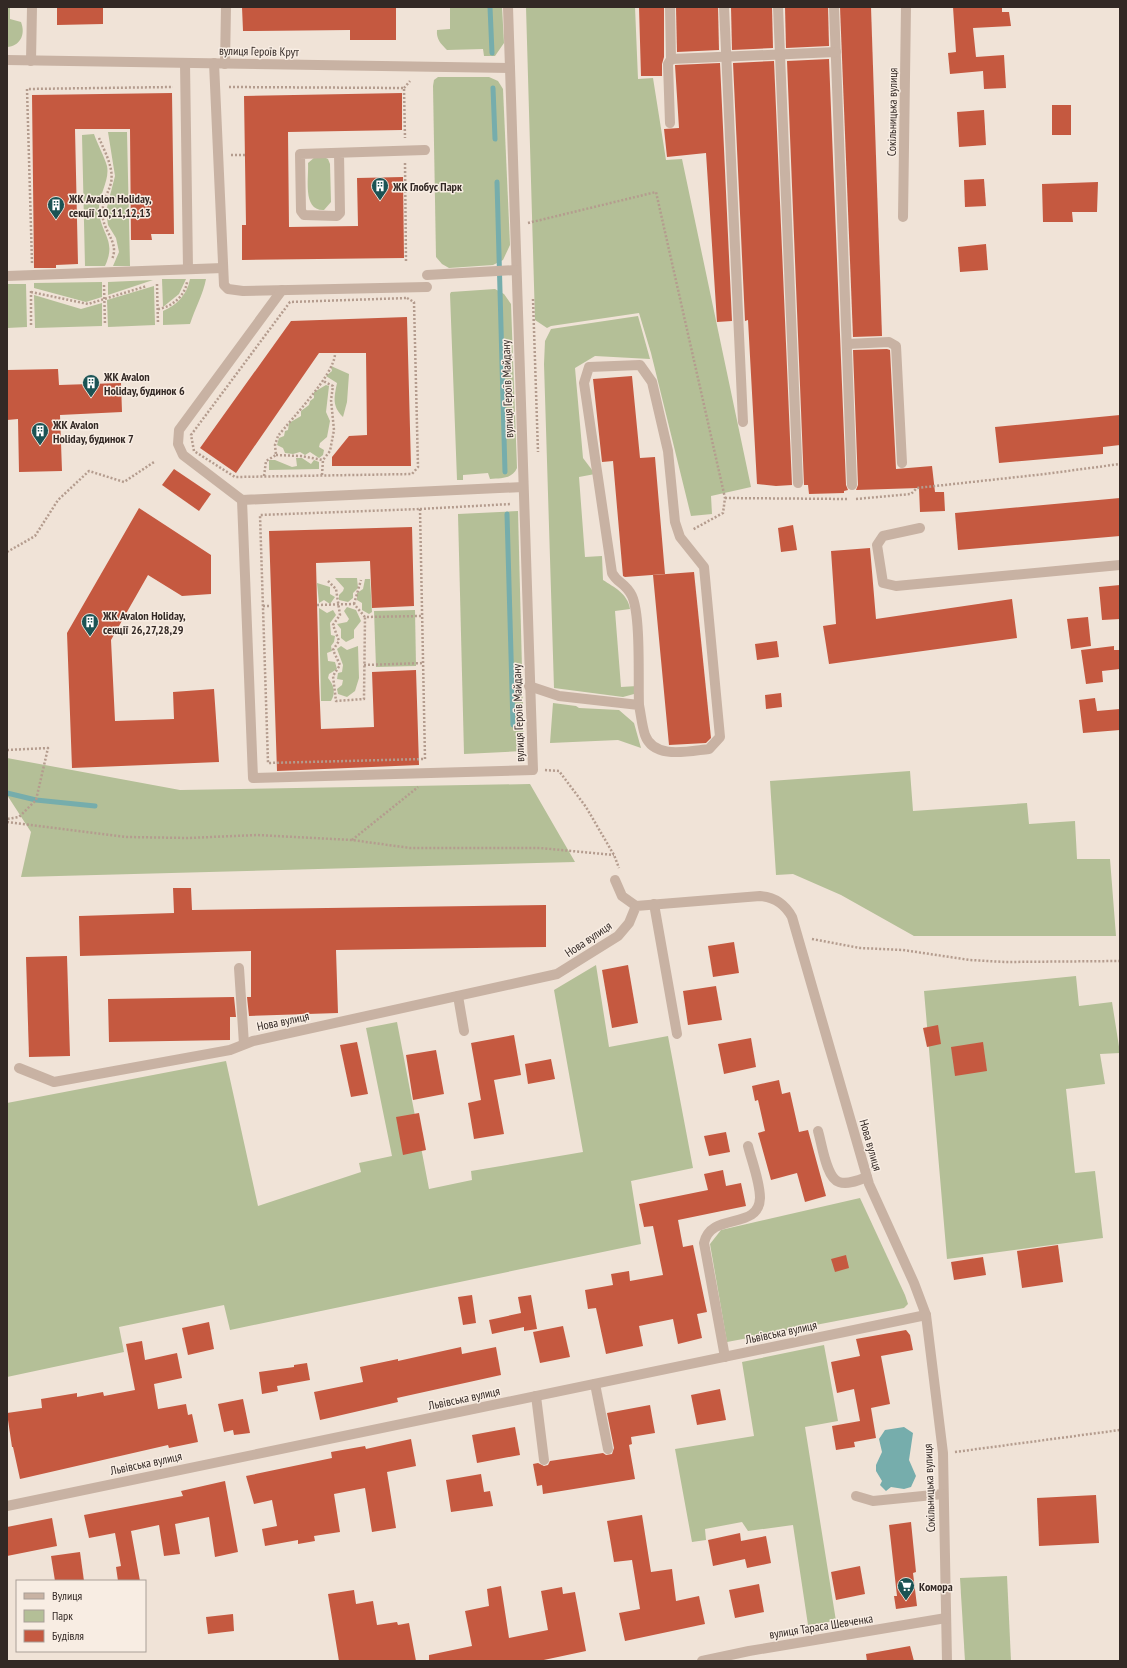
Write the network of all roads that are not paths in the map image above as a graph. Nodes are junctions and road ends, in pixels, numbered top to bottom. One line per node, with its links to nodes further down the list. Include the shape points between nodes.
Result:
1 (32, 7): 14 (street)
2 (226, 7): 17 (street)
3 (508, 7): 18 (street, вулиця Героїв Майдану)
4 (670, 7): 12 (street)
5 (724, 7): 11 (street)
6 (778, 7): 10 (street)
7 (834, 7): 9 (street)
8 (906, 7): 22 (street, Сокільницька вулиця)
9 (836, 52): 10 (street); 30 (street)
10 (780, 53): 11 (street); 33 (street)
11 (725, 56): 12 (street); 31 (street)
12 (671, 59): 19 (street, via 668,64)
13 (7, 60): 14 (street, вулиця Героїв Крут)
14 (31, 61): 15 (street, вулиця Героїв Крут)
15 (185, 63): 16 (street, вулиця Героїв Крут); 25 (street)
16 (214, 63): 17 (street, вулиця Героїв Крут); 23 (street)
17 (225, 64): 18 (street, вулиця Героїв Крут)
18 (510, 68): 24 (street, вулиця Героїв Майдану, via 514,226)
19 (670, 123)
20 (425, 150): 21 (street)
21 (339, 152): 21 (street, via 300,154 301,211 304,215 337,216 340,213)
22 (903, 217)
23 (223, 268): 25 (street); 29 (street, via 224,285 228,289)
24 (512, 270): 26 (street); 35 (street, вулиця Героїв Майдану)
25 (187, 274): 27 (street)
26 (427, 275)
27 (7, 276)
28 (427, 287): 29 (street)
29 (282, 290): 36 (street, via 179,430 178,444 183,455)
30 (847, 344): 32 (street, via 889,342 896,346); 34 (street)
31 (742, 422)
32 (902, 463)
33 (798, 483)
34 (852, 485)
35 (523, 487): 36 (street); 39 (street, вулиця Героїв Майдану)
36 (242, 500): 39 (street, вулиця Героїв Майдану, via 253,778 533,770)
37 (920, 528): 38 (street, via 883,536 877,545 883,583 896,586)
38 (1120, 565)
39 (530, 686): 40 (street, via 559,696)
40 (639, 705): 40 (street, via 645,737 659,751 709,749 720,737 704,567 680,537 675,522 668,451 652,382 640,365 589,367 584,383 612,573 626,585 636,617)
41 (615, 880): 43 (street, via 622,896)
42 (654, 904): 43 (street, Нова вулиця); 47 (street); 52 (street, Нова вулиця, via 768,896 776,899 788,910)
43 (636, 906): 45 (street, Нова вулиця, via 629,923 618,936 557,974)
44 (239, 968): 48 (street)
45 (458, 996): 46 (street); 48 (street, Нова вулиця)
46 (464, 1031)
47 (677, 1034)
48 (244, 1044): 49 (street, Нова вулиця, via 230,1050 54,1082)
49 (18, 1068)
50 (818, 1131): 52 (street, via 833,1178 840,1182 848,1182)
51 (748, 1146): 54 (street, via 759,1193 757,1209 749,1217 716,1226 708,1233 704,1243)
52 (867, 1177): 53 (street, Нова вулиця)
53 (926, 1315): 54 (street, Львівська вулиця); 59 (street, Сокільницька вулиця, via 942,1454)
54 (725, 1357): 55 (street, Львівська вулиця)
55 (595, 1384): 56 (street, Львівська вулиця); 57 (street)
56 (536, 1396): 58 (street); 61 (street, Львівська вулиця)
57 (608, 1449)
58 (544, 1460)
59 (943, 1494): 60 (street, via 873,1501); 62 (street, Сокільницька вулиця)
60 (856, 1496)
61 (7, 1506)
62 (946, 1618): 63 (street, вулиця Тараса Шевченка); 64 (street, Сокільницька вулиця)
63 (702, 1661)
64 (947, 1661)

